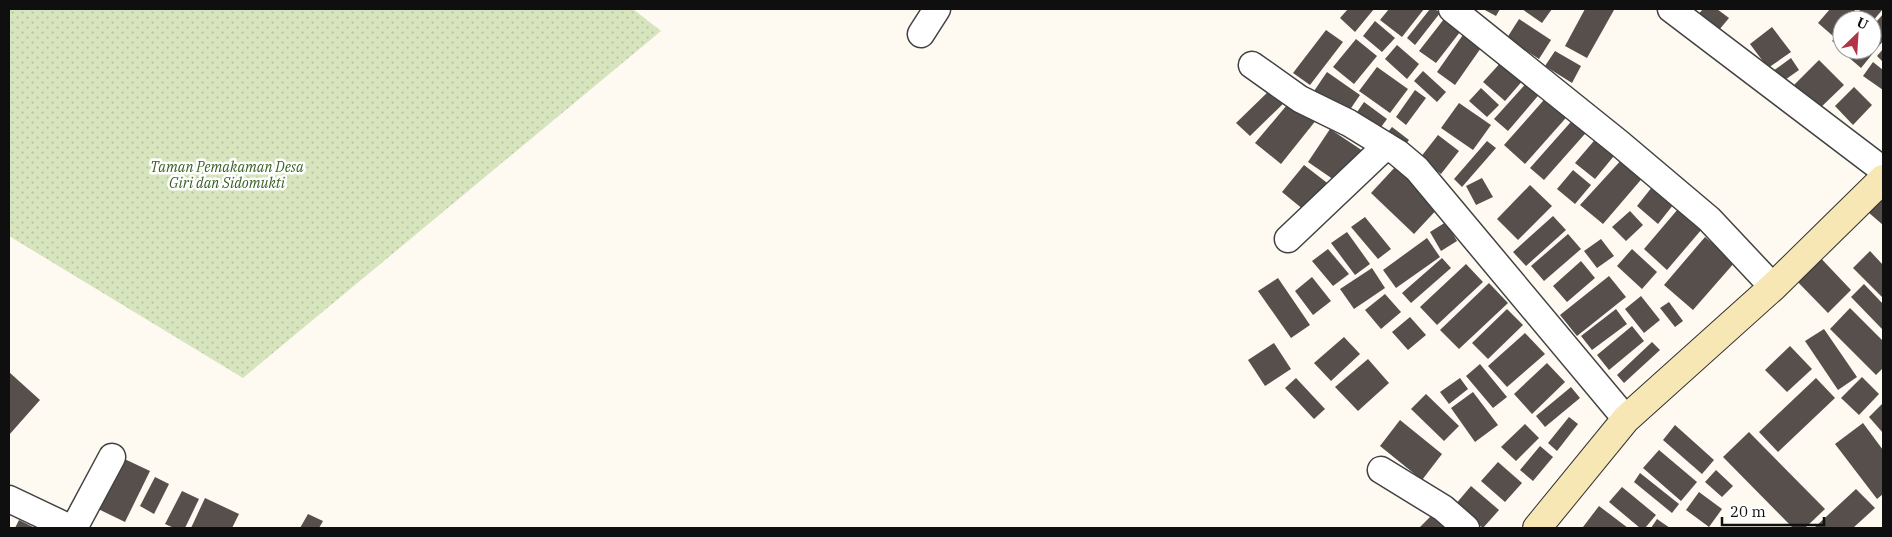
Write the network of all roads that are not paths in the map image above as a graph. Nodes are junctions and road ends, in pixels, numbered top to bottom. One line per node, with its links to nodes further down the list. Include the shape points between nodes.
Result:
1 (936, 9): 4 (street)
2 (1452, 9): 10 (street, via 1709,219)
3 (1671, 9): 7 (street)
4 (921, 34)
5 (1252, 65): 6 (street, via 1300,99)
6 (1386, 146): 9 (street); 11 (street, via 1418,169)
7 (1883, 170)
8 (1883, 179): 10 (street)
9 (1288, 239)
10 (1773, 287): 11 (street)
11 (1626, 419): 17 (street)
12 (112, 457): 15 (street)
13 (1382, 470): 16 (street, via 1444,508)
14 (9, 499): 15 (street)
15 (72, 528)
16 (1466, 528)
17 (1537, 528)

